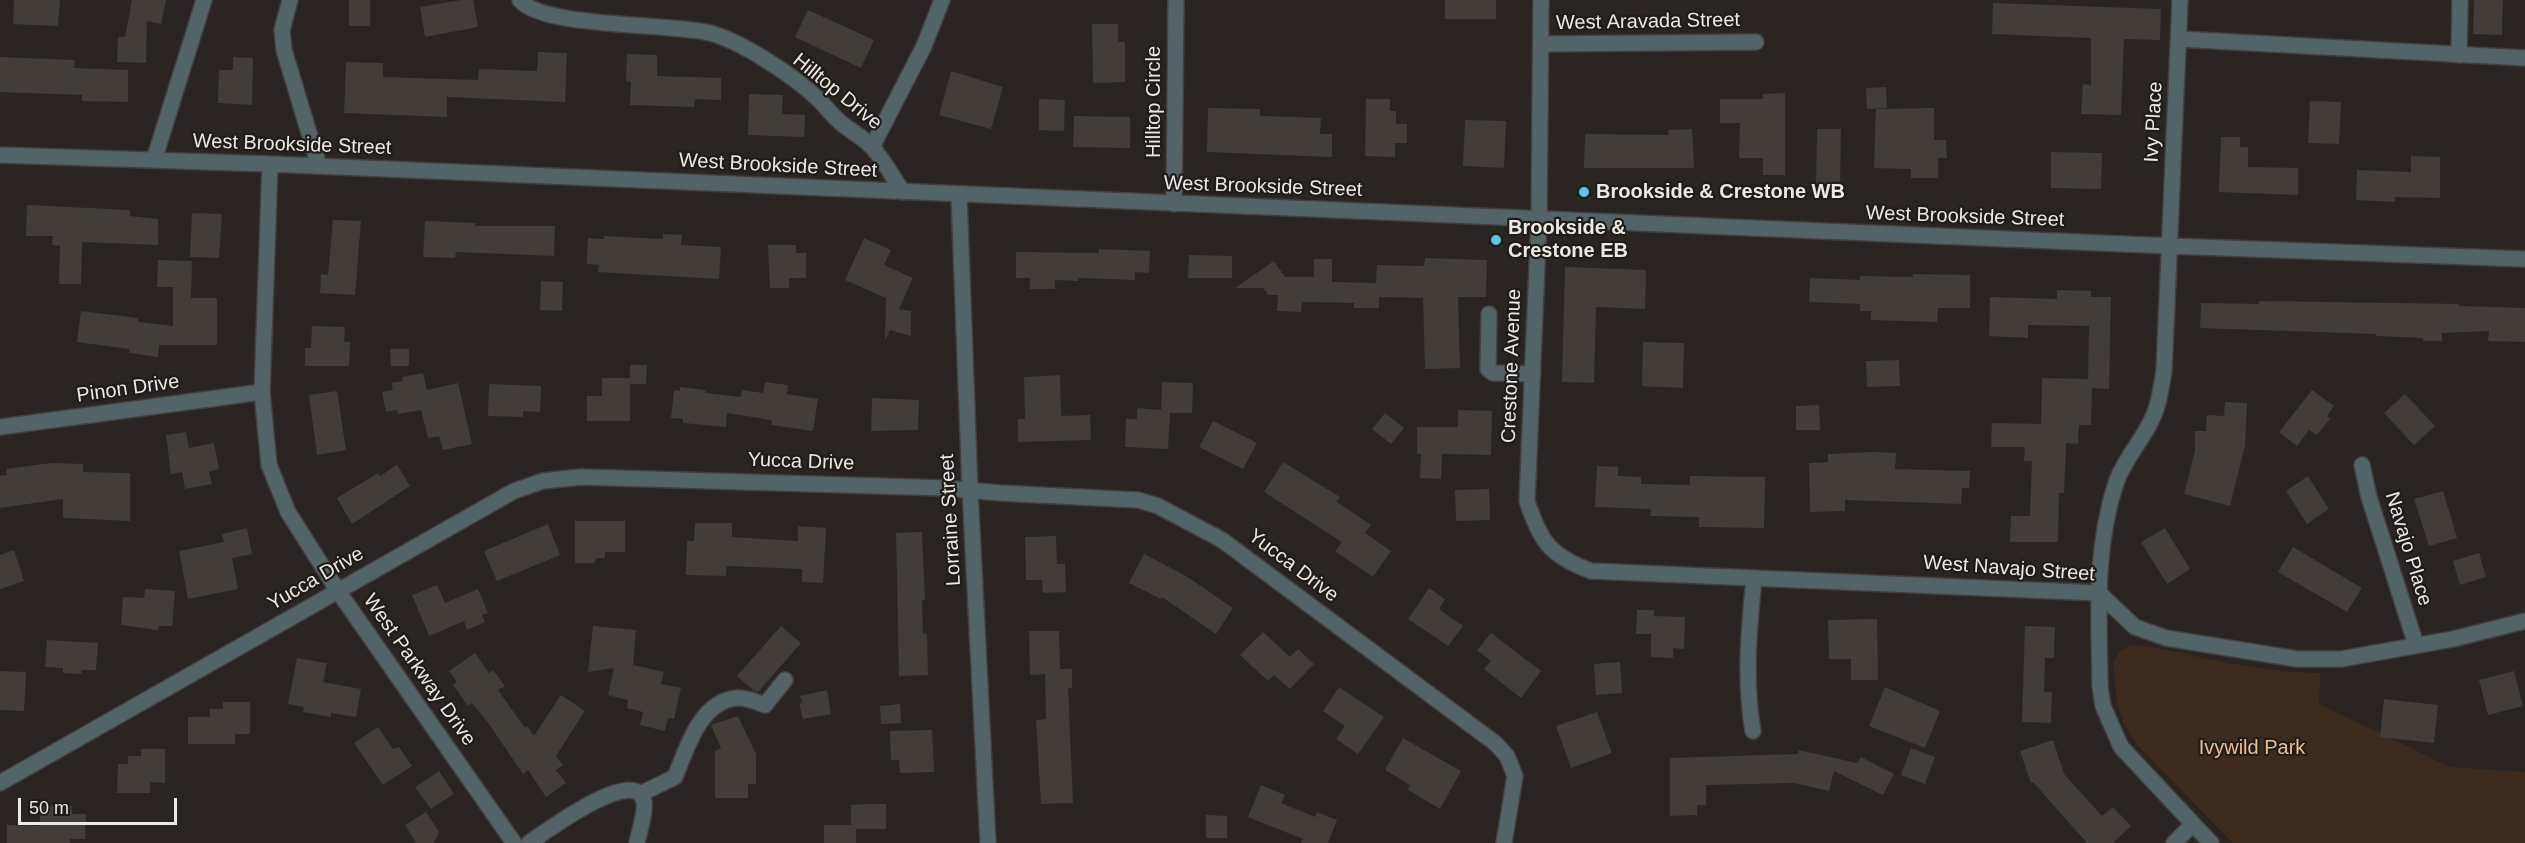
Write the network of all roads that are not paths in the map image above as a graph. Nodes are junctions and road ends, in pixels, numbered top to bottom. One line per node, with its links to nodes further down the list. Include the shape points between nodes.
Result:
1 (204, 0): 16 (street)
2 (290, 0): 18 (street, via 282,30 284,50)
3 (520, 0): 14 (street, Hilltop Drive, via 525,6 565,18 678,28 710,33 735,43 807,91)
4 (942, 0): 14 (street, via 924,46)
5 (1176, 0): 21 (street, Hilltop Circle)
6 (1541, 0): 11 (street, Crestone Avenue)
7 (2180, 0): 9 (street, Ivy Place)
8 (2460, 0): 12 (street)
9 (2179, 39): 12 (street); 23 (street, Ivy Place)
10 (1756, 42): 11 (street, West Aravada Street)
11 (1541, 44): 22 (street, Crestone Avenue)
12 (2459, 55): 13 (street)
13 (2525, 58)
14 (872, 147): 19 (street, Hilltop Drive)
15 (0, 155): 16 (street, West Brookside Street)
16 (154, 160): 17 (street, West Brookside Street)
17 (270, 164): 18 (street, West Brookside Street); 27 (street, West Parkway Drive)
18 (319, 166): 19 (street, West Brookside Street)
19 (903, 192): 20 (street, West Brookside Street)
20 (959, 195): 21 (street, West Brookside Street); 30 (street, Lorraine Street)
21 (1174, 204): 22 (street, West Brookside Street)
22 (1539, 219): 23 (street, West Brookside Street); 26 (street, Crestone Avenue)
23 (2170, 246): 24 (street, West Brookside Street); 34 (street, Ivy Place, via 2159,399 2151,421 2117,479 2100,547)
24 (2525, 259)
25 (1489, 314): 26 (street, via 1488,369 1493,373)
26 (1533, 374): 31 (street, Crestone Avenue, via 1527,501 1537,529)
27 (262, 392): 28 (street, Pinon Drive); 33 (street, West Parkway Drive, via 269,465 288,512)
28 (0, 427)
29 (2362, 465): 36 (street, Navajo Place)
30 (970, 490): 33 (street, Yucca Drive, via 581,477 543,481 514,491); 45 (street, Lorraine Street); 46 (street, Yucca Drive, via 1138,500 1158,506 1222,540 1495,743 1507,756 1515,776)
31 (1550, 548): 32 (street, West Navajo Street, via 1566,562 1591,571)
32 (1754, 578): 34 (street, West Navajo Street); 38 (street, via 1748,666)
33 (338, 591): 39 (street, Yucca Drive); 42 (street, West Parkway Drive)
34 (2099, 593): 36 (street, West Navajo Street, via 2135,627 2166,638 2247,652 2296,659 2341,659); 41 (street, Ivy Place, via 2100,686 2112,729 2121,747)
35 (2525, 621): 36 (street, West Navajo Street)
36 (2416, 645)
37 (785, 680): 40 (street, via 765,705 738,698 720,703 708,712 675,777)
38 (1753, 731)
39 (0, 783)
40 (640, 794): 43 (street, via 625,789 612,793); 44 (street, via 644,802)
41 (2192, 825): 47 (street); 48 (street, Ivy Place)
42 (514, 843)
43 (529, 843)
44 (637, 843)
45 (988, 843)
46 (1504, 843)
47 (2174, 843)
48 (2211, 843)

